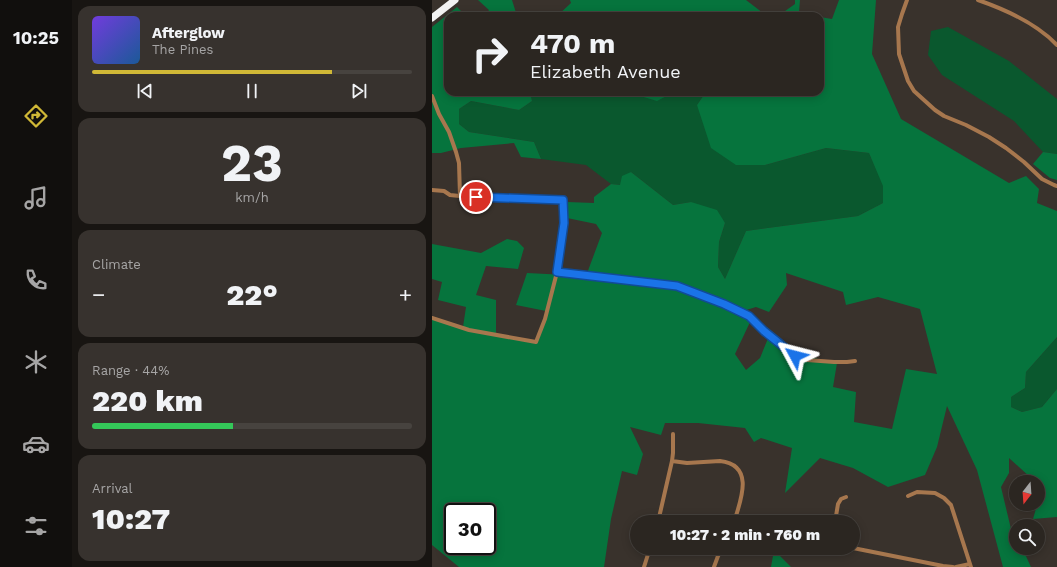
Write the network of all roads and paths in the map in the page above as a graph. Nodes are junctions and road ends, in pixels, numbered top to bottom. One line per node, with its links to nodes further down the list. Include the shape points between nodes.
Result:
1 (455, 0): 4 (highway)
2 (907, 0): 7 (street, via 898,27 899,54 914,91 944,116 989,137 1024,162 1042,179)
3 (978, 0): 5 (street, via 1021,18)
4 (432, 18)
5 (1057, 45)
6 (432, 96): 9 (street, via 456,152)
7 (1057, 186)
8 (432, 190): 9 (street)
9 (460, 196): 10 (street, via 563,200 564,223)
10 (557, 272): 11 (street, via 545,319 536,342 469,330); 12 (street, via 677,286 749,316 795,356 807,360)
11 (432, 318)
12 (856, 361)
13 (673, 434): 14 (street)
14 (672, 461): 17 (street); 18 (street, via 720,461 736,467 742,475 743,486)
15 (908, 496): 23 (street, via 916,492 931,492 948,500)
16 (846, 497): 19 (street, via 838,504)
17 (660, 515)
18 (736, 515)
19 (836, 515)
20 (860, 549): 26 (street)
21 (648, 555): 24 (street)
22 (718, 555): 25 (street)
23 (970, 565): 26 (street)
24 (644, 567)
25 (714, 567)
26 (954, 567)

